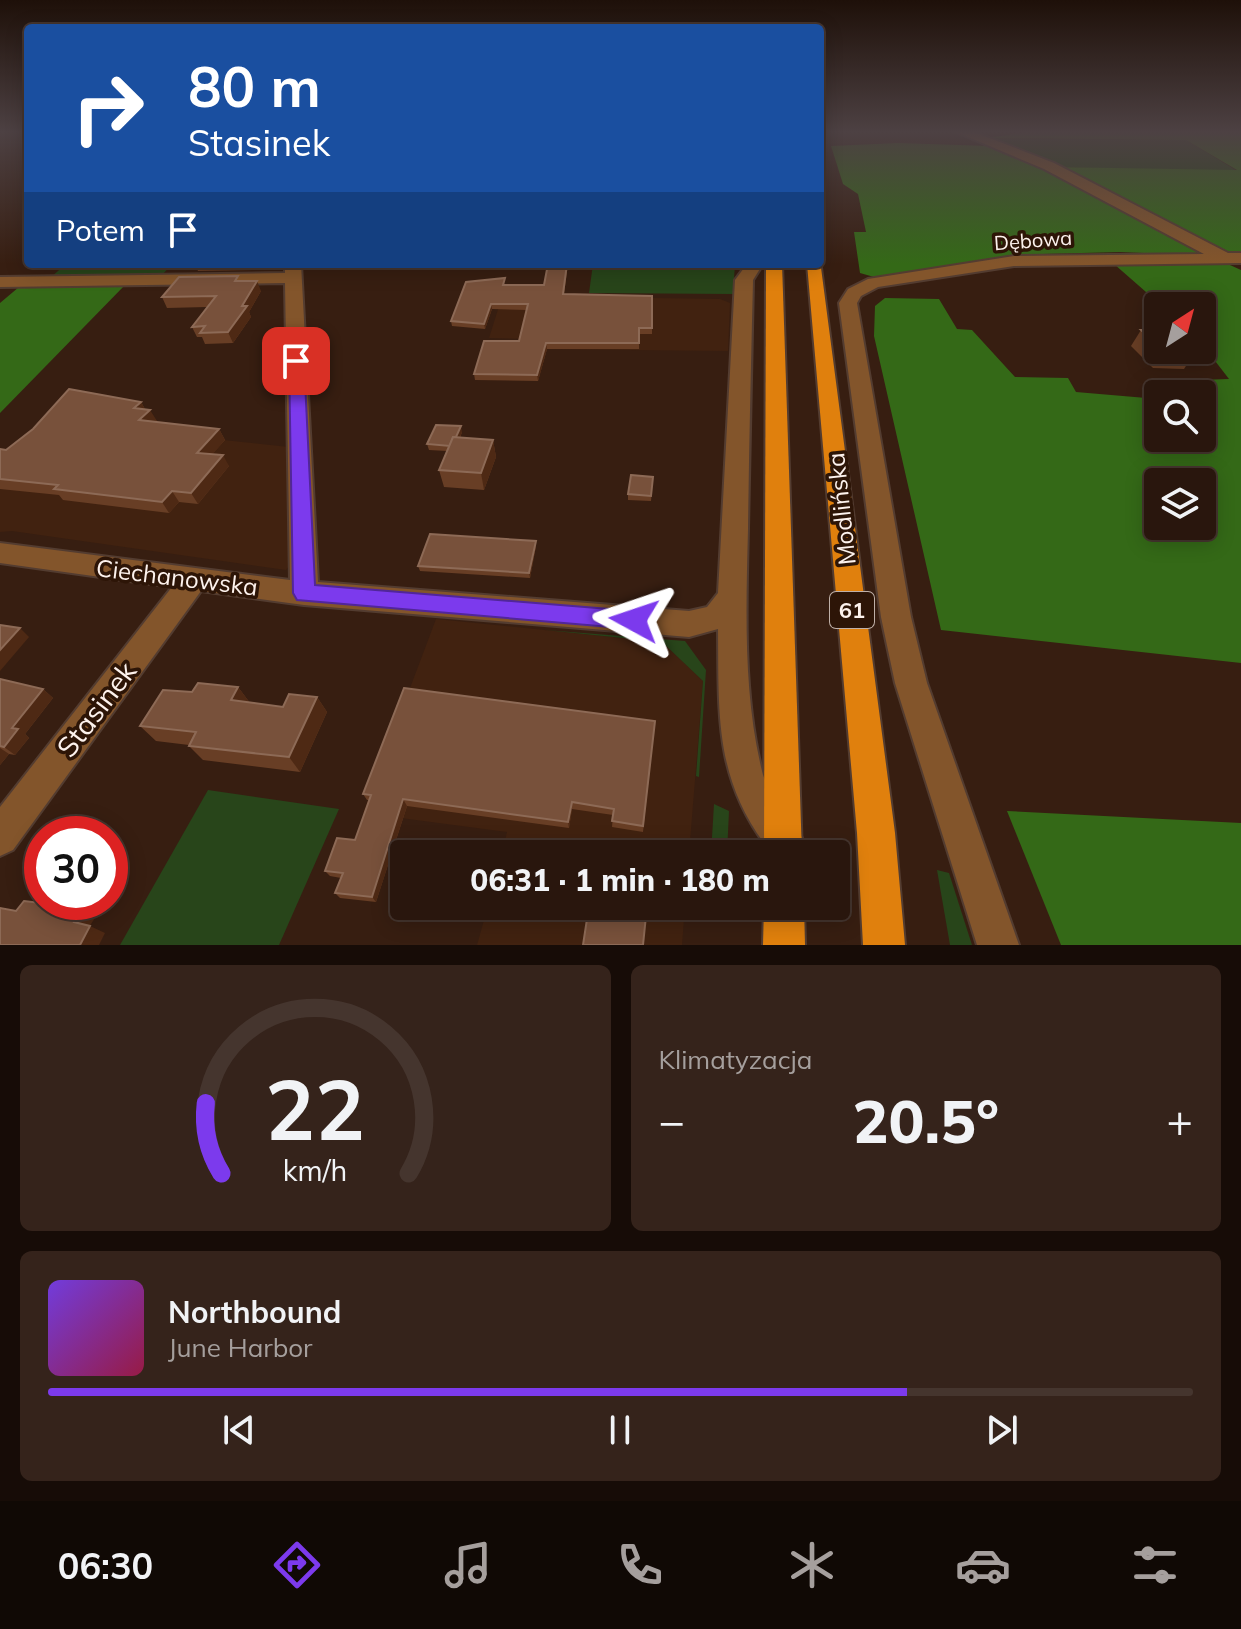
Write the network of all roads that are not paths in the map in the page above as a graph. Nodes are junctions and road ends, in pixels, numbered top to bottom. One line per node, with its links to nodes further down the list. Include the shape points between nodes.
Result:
1 (1067, 175): 2 (street)
2 (1236, 261): 8 (street, Dębowa, via 1104,258 999,263 874,283 854,293)
3 (751, 268): 12 (street, via 744,280)
4 (774, 268): 17 (main road)
5 (815, 268): 20 (main road, Modlińska / 61)
6 (293, 271): 7 (street); 11 (street)
7 (0, 282)
8 (848, 313): 21 (street, Modlińska, via 911,683)
9 (0, 553): 10 (street, Ciechanowska)
10 (193, 580): 11 (street, Ciechanowska); 15 (street, Stasinek)
11 (304, 593): 13 (street, Ciechanowska)
12 (732, 596): 13 (street, via 716,617); 14 (street)
13 (689, 624): 14 (street, Ciechanowska)
14 (731, 651): 16 (street, via 745,776)
15 (0, 837)
16 (779, 840)
17 (783, 840)
18 (784, 920): 19 (main road)
19 (784, 945)
20 (884, 945)
21 (998, 945)

